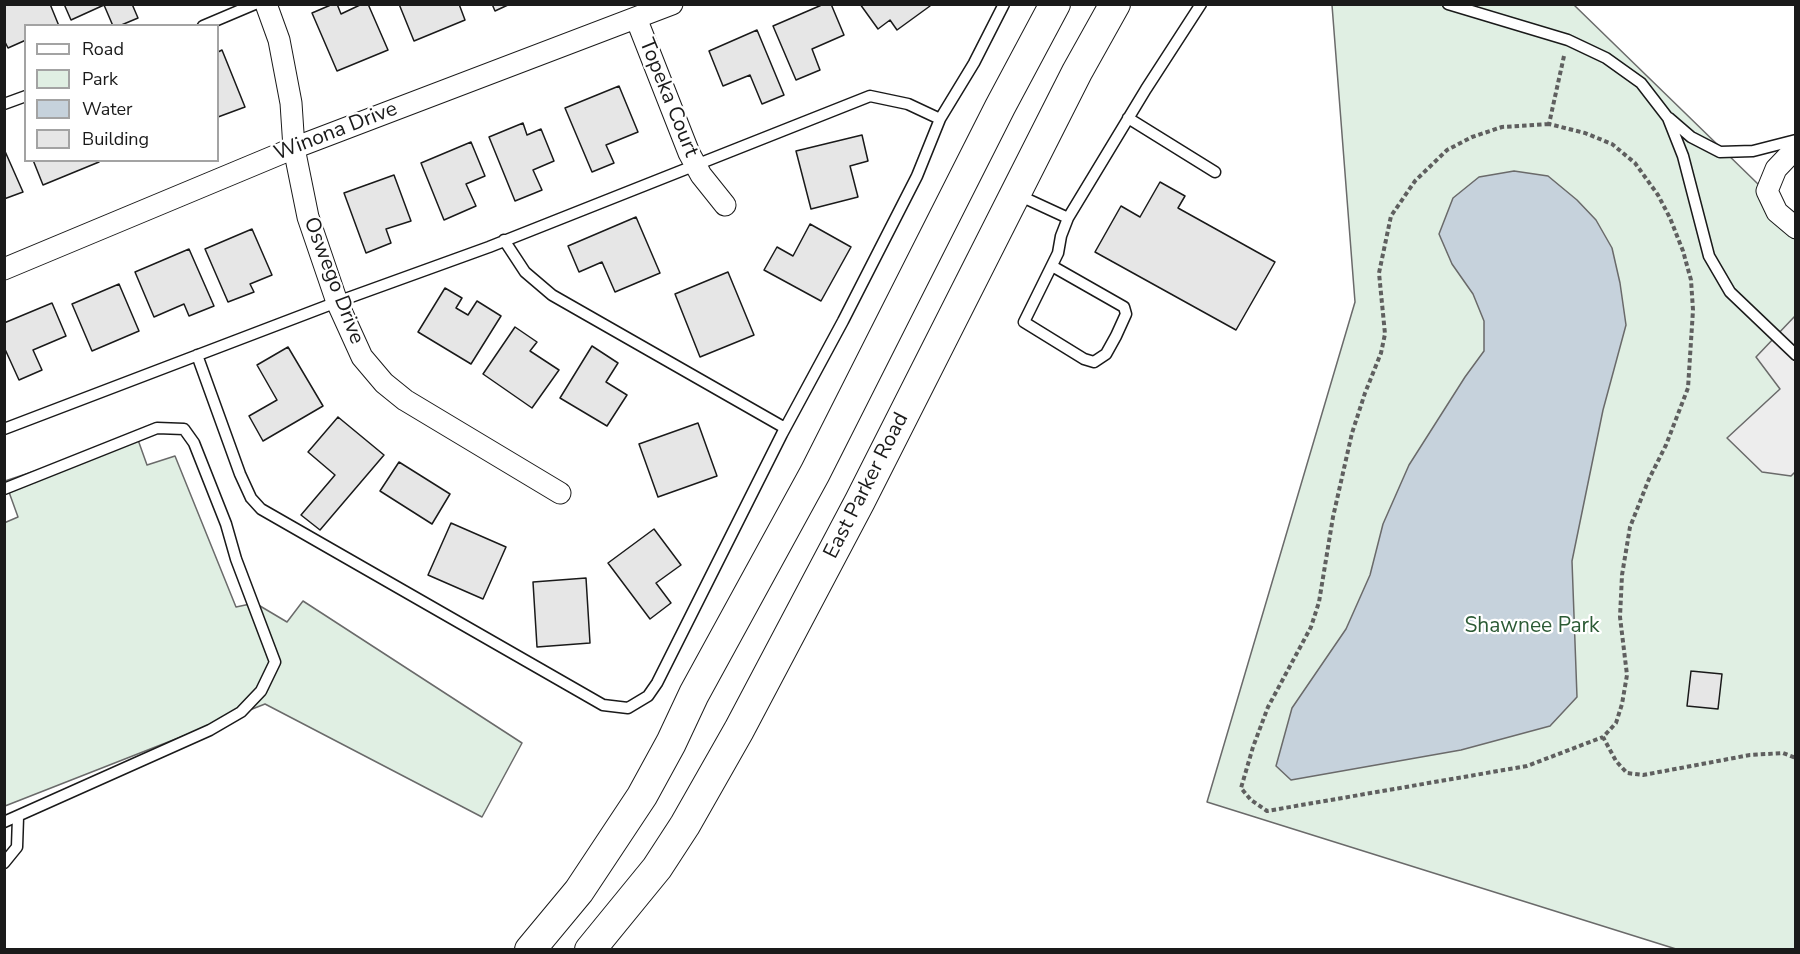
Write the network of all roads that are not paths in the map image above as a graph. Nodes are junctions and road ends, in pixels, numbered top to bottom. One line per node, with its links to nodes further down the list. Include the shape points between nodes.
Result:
1 (255, 4): 12 (lane)
2 (266, 4): 19 (street, Oswego Drive, via 279,40)
3 (672, 4): 11 (street, Winona Drive)
4 (1004, 4): 17 (lane)
5 (1055, 4): 40 (main road, via 671,744 642,796 579,891)
6 (1115, 4): 23 (main road, East Parker Road)
7 (1201, 4): 15 (lane)
8 (1448, 4): 10 (lane)
9 (1489, 4): 10 (lane)
10 (1486, 17): 16 (lane, via 1568,40 1606,58 1641,83)
11 (636, 18): 19 (street, Winona Drive); 21 (street, Topeka Court)
12 (208, 24)
13 (24, 97): 14 (lane)
14 (4, 104)
15 (1128, 118): 22 (lane); 25 (lane)
16 (1668, 118): 18 (lane, via 1720,152 1753,151); 32 (lane, via 1683,156 1709,256 1730,292)
17 (940, 119): 21 (lane, via 908,104 870,96); 33 (lane, via 917,176)
18 (1796, 141)
19 (294, 148): 29 (street, Winona Drive); 30 (street, Oswego Drive, via 308,217)
20 (1796, 148): 26 (street, via 1776,169 1767,191 1777,212)
21 (695, 164): 24 (street, Topeka Court); 27 (lane)
22 (1215, 171)
23 (1016, 194): 25 (lane); 41 (main road, East Parker Road, via 739,730 657,868)
24 (725, 205)
25 (1068, 218): 28 (lane)
26 (1796, 228)
27 (504, 240): 30 (lane); 33 (lane, via 525,272 552,295)
28 (1053, 266): 28 (lane, via 1024,322 1094,362 1106,354 1116,336 1126,314 1124,307)
29 (4, 269)
30 (337, 302): 31 (lane); 36 (street, Oswego Drive, via 362,357 384,384)
31 (197, 355): 33 (lane, via 240,474 261,509 603,705 611,706 628,708 648,696 657,683); 34 (lane)
32 (1796, 355)
33 (785, 428)
34 (4, 429)
35 (4, 489): 37 (lane, via 157,428 184,429 198,453 275,662 261,691 241,712 210,730)
36 (560, 493)
37 (18, 817): 38 (lane); 39 (lane, via 17,847)
38 (4, 822)
39 (4, 863)
40 (530, 950)
41 (590, 950)

